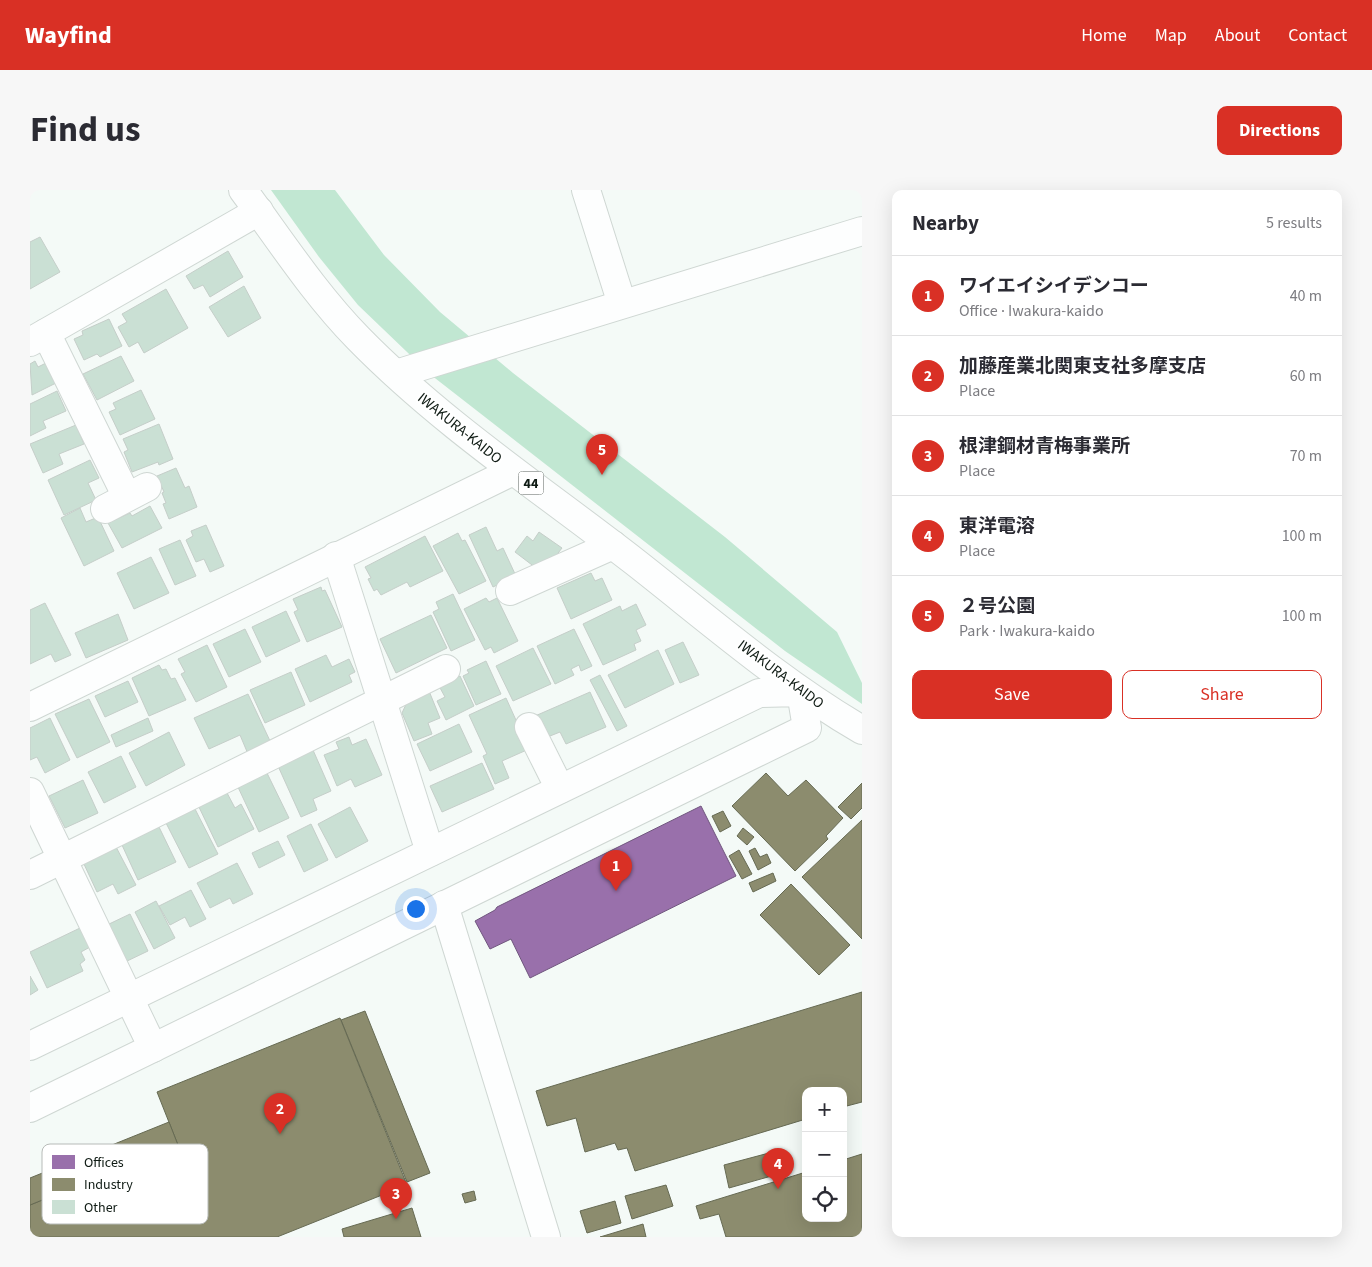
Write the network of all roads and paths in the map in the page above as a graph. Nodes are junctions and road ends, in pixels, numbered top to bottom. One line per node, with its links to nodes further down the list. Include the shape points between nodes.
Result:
1 (586, 190): 4 (street)
2 (251, 200): 5 (street); 6 (street, IWAKURA-KAIDO / 44, via 303,274 356,336)
3 (862, 231): 4 (street)
4 (622, 304): 6 (street)
5 (38, 338): 8 (street)
6 (396, 374): 7 (street, IWAKURA-KAIDO / 44, via 479,446)
7 (514, 471): 9 (street, IWAKURA-KAIDO / 44); 10 (street)
8 (126, 498)
9 (613, 545): 11 (street); 13 (street, IWAKURA-KAIDO / 44)
10 (336, 556): 14 (street); 15 (street)
11 (510, 591)
12 (446, 669): 14 (street)
13 (801, 692): 17 (street, IWAKURA-KAIDO / 44); 18 (street, via 758,693); 23 (street, via 808,728)
14 (381, 703): 20 (street); 21 (street)
15 (30, 707)
16 (529, 727): 18 (street)
17 (862, 730)
18 (560, 789): 20 (street)
19 (30, 792): 21 (street)
20 (430, 852): 24 (street)
21 (63, 859): 22 (street); 24 (street)
22 (30, 875)
23 (444, 905): 26 (street); 28 (street)
24 (130, 998): 25 (street); 26 (street)
25 (30, 1046)
26 (153, 1048): 27 (street)
27 (30, 1108)
28 (546, 1237)

